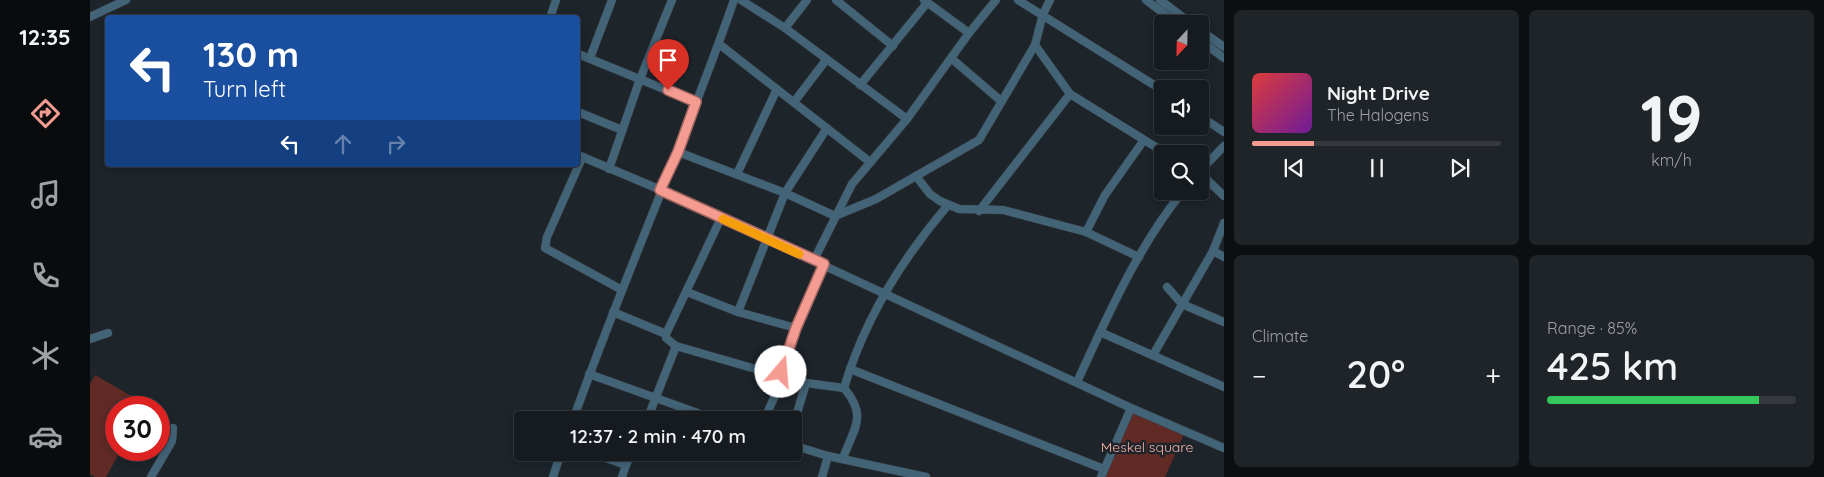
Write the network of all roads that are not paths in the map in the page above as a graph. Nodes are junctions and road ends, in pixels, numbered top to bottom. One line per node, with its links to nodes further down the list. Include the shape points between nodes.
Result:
1 (126, 0): 19 (street)
2 (556, 0): 16 (street)
3 (612, 0): 29 (street)
4 (672, 0): 33 (street)
5 (734, 0): 23 (street)
6 (741, 0): 20 (street)
7 (806, 0): 20 (street)
8 (836, 0): 25 (street)
9 (996, 0): 21 (street)
10 (1018, 0): 15 (street)
11 (1050, 0): 15 (street)
12 (1146, 0): 17 (street)
13 (1160, 0): 18 (street)
14 (925, 1): 21 (street); 25 (street)
15 (1043, 14): 24 (street); 35 (street)
16 (551, 15)
17 (1166, 15)
18 (1180, 15)
19 (90, 16)
20 (786, 28): 32 (street)
21 (969, 33): 30 (street)
22 (1209, 36): 27 (street)
23 (719, 44): 36 (street); 39 (street)
24 (1034, 45): 37 (street); 38 (street)
25 (893, 46): 34 (street)
26 (1209, 47): 31 (street)
27 (1224, 47)
28 (580, 55): 29 (street)
29 (590, 58): 33 (street)
30 (950, 58): 38 (street); 42 (street)
31 (1224, 58)
32 (826, 60): 34 (street); 40 (street)
33 (640, 79): 39 (street); 45 (street)
34 (860, 85): 42 (street)
35 (1154, 85)
36 (777, 89): 40 (street); 56 (street)
37 (1070, 94): 47 (street); 64 (street)
38 (1001, 101): 57 (street, via 975,143)
39 (696, 102): 50 (street)
40 (794, 102): 44 (street)
41 (580, 113): 45 (street)
42 (908, 119): 52 (street)
43 (1209, 122): 46 (street)
44 (827, 128): 52 (street); 60 (street)
45 (622, 130): 55 (street)
46 (1224, 132)
47 (1144, 140): 48 (street); 68 (street, via 1105,195)
48 (1154, 146)
49 (1224, 146): 53 (street)
50 (678, 152): 56 (street); 59 (street)
51 (580, 156): 55 (street)
52 (870, 162): 65 (street, via 852,184)
53 (1209, 162)
54 (576, 167): 76 (street, via 545,248)
55 (609, 169): 59 (street)
56 (737, 174): 60 (street)
57 (916, 176): 63 (street, via 930,194); 65 (street)
58 (1209, 181): 61 (street)
59 (660, 190): 66 (street); 76 (street)
60 (785, 193): 65 (street); 69 (street)
61 (1224, 196)
62 (1177, 200): 71 (street)
63 (948, 205): 64 (street); 78 (street)
64 (979, 211): 68 (street, via 1003,210)
65 (835, 216): 73 (street)
66 (721, 218): 69 (street); 77 (street)
67 (1224, 224): 70 (street)
68 (1086, 232): 71 (street)
69 (768, 240): 73 (street); 81 (street)
70 (1213, 251): 72 (street); 79 (street)
71 (1139, 256): 84 (street)
72 (1224, 257)
73 (814, 260): 74 (street)
74 (824, 264): 78 (street); 83 (street)
75 (1167, 287): 79 (street)
76 (622, 290): 80 (street)
77 (687, 292): 81 (street); 86 (street)
78 (883, 293): 90 (street); 93 (street)
79 (1182, 304): 82 (street); 89 (street)
80 (613, 312): 86 (street); 91 (street)
81 (738, 312): 83 (street)
82 (1224, 322)
83 (796, 328): 92 (street)
84 (1100, 332): 89 (street); 93 (street)
85 (108, 333): 87 (street)
86 (666, 334): 88 (street, via 666,338)
87 (90, 339)
88 (676, 346): 92 (street); 98 (street)
89 (1153, 354): 95 (street)
90 (850, 369): 96 (street); 114 (street)
91 (589, 374): 98 (street); 100 (street)
92 (781, 374): 94 (street); 97 (street)
93 (1077, 382): 99 (street)
94 (806, 383): 96 (street); 97 (street); 104 (street)
95 (1224, 386)
96 (844, 388): 109 (street, via 855,401 858,416)
97 (777, 391): 103 (street)
98 (656, 399): 101 (street); 102 (street)
99 (1131, 408): 107 (street); 114 (street)
100 (576, 411)
101 (651, 411)
102 (691, 411)
103 (768, 411)
104 (798, 411)
105 (173, 428): 115 (street, via 172,441)
106 (802, 447): 108 (street)
107 (1224, 448)
108 (828, 456): 109 (street); 118 (street)
109 (842, 458): 119 (street)
110 (558, 461): 116 (street)
111 (614, 461): 113 (street)
112 (628, 461): 113 (street)
113 (626, 465): 117 (street)
114 (1102, 473)
115 (151, 477)
116 (553, 477)
117 (622, 477)
118 (822, 477)
119 (926, 477)

